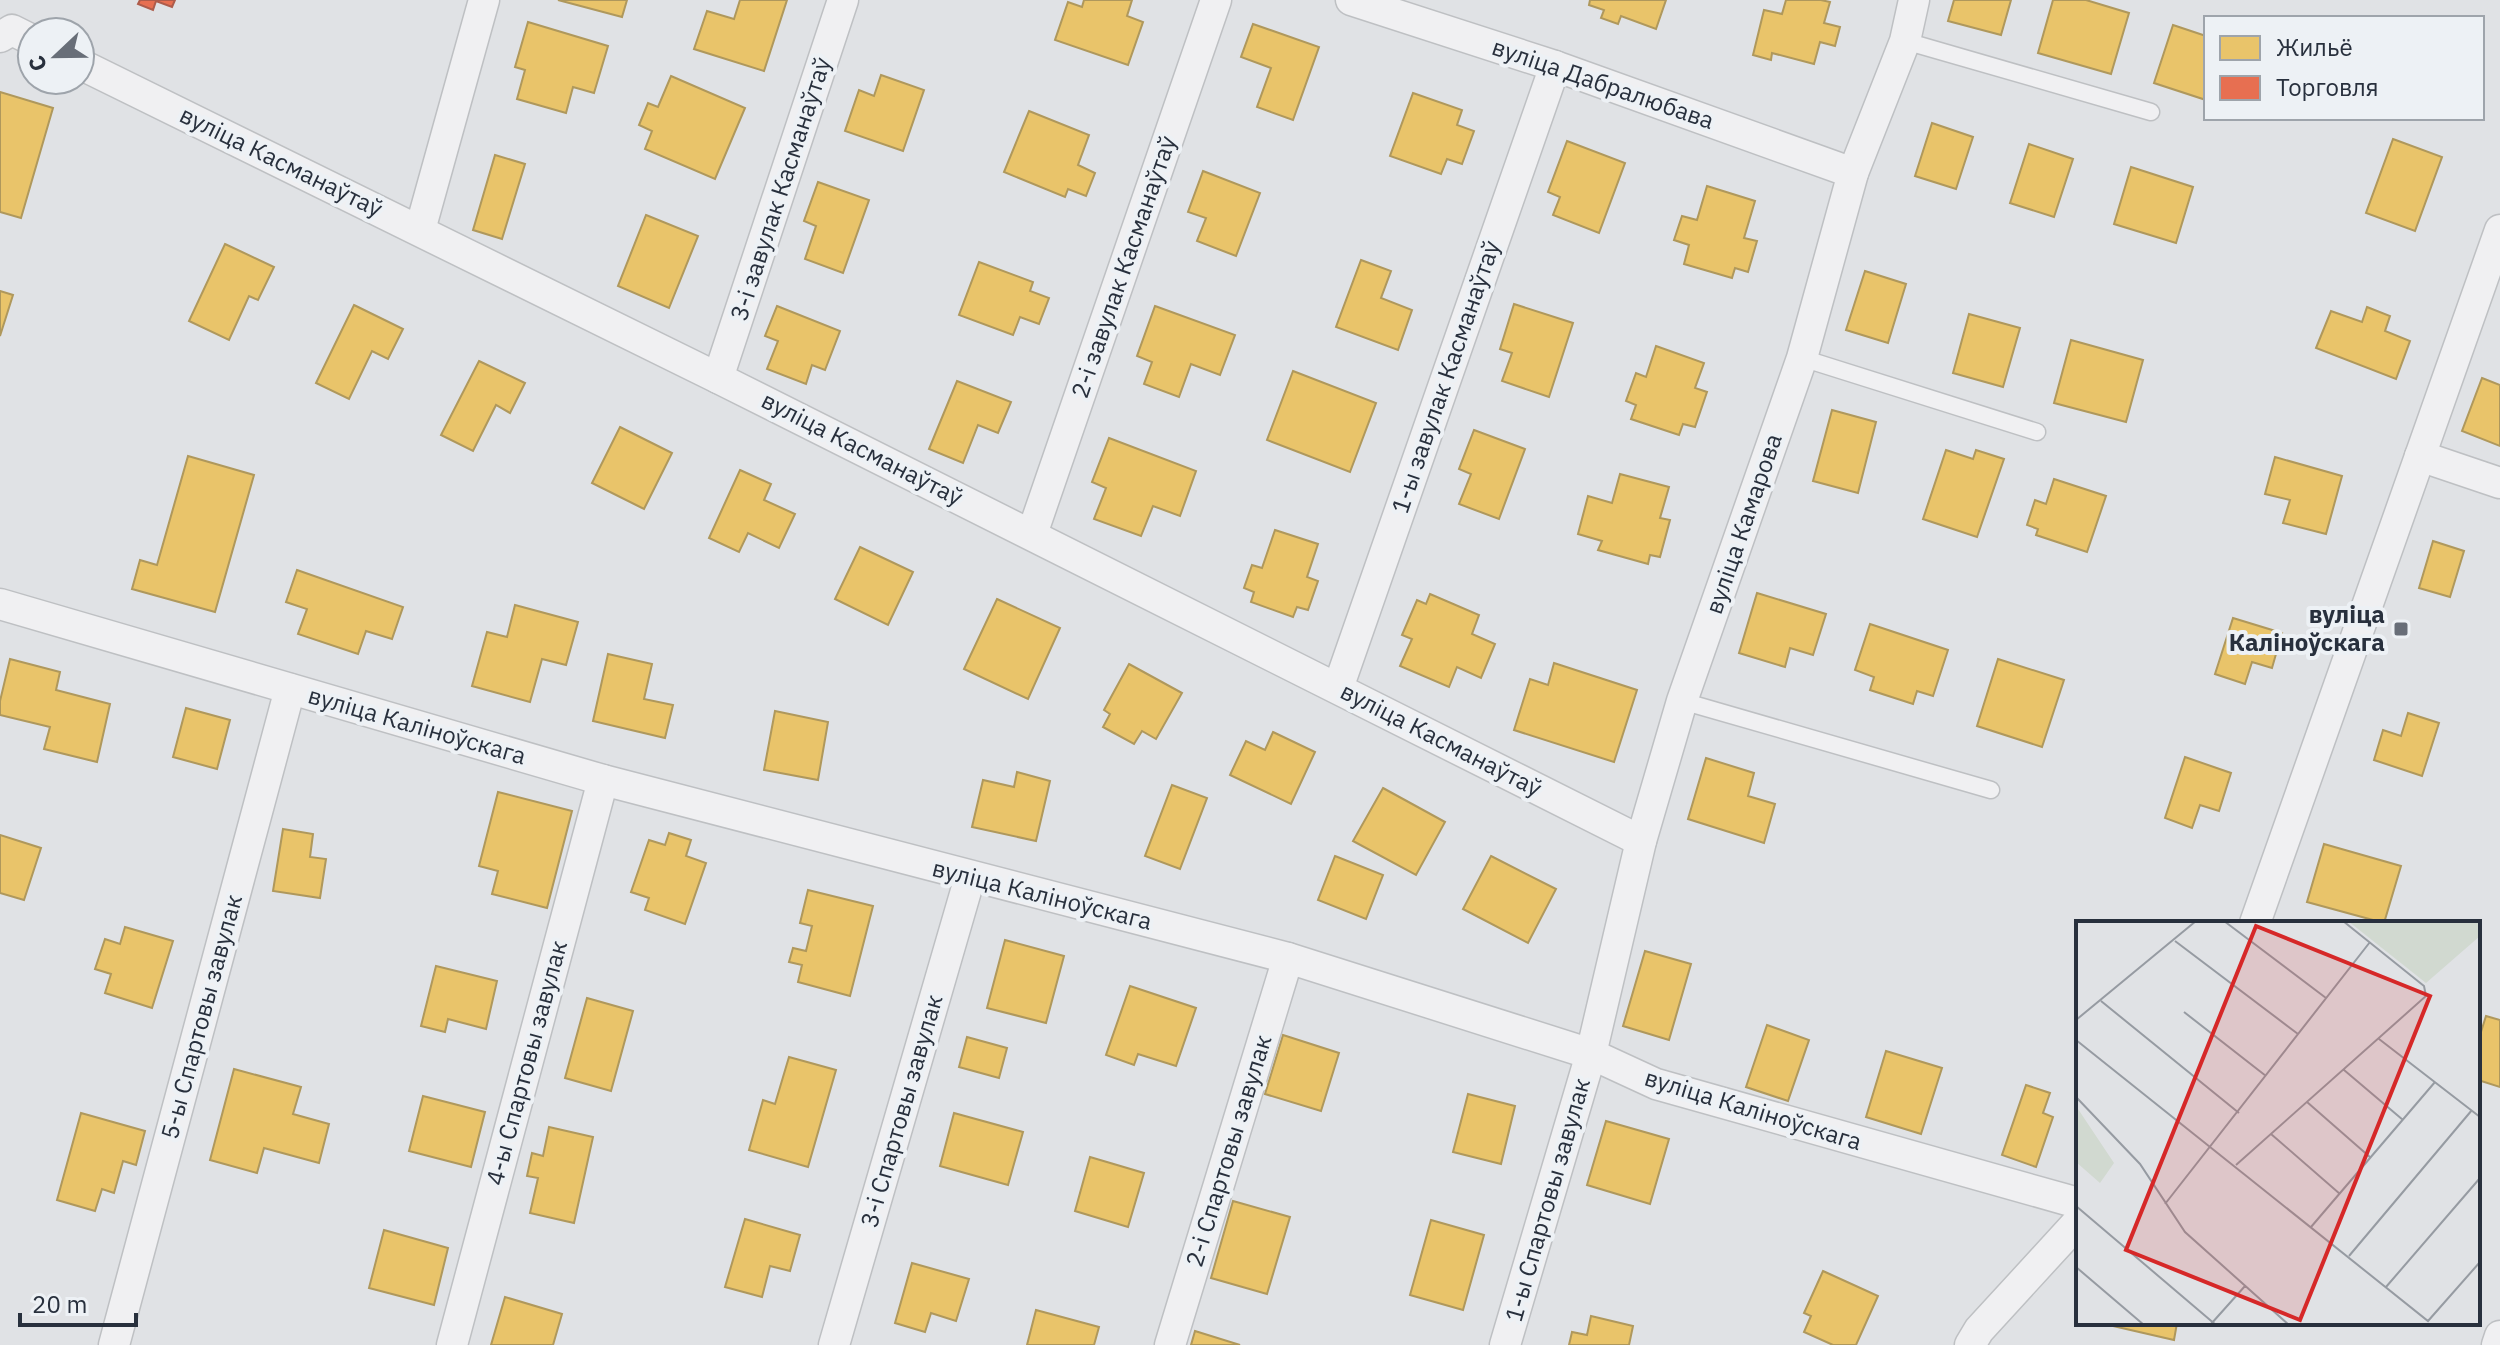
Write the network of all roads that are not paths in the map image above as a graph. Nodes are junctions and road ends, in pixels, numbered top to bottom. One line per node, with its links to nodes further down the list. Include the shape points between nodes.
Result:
1 (484, 0): 11 (street)
2 (843, 0): 14 (street, 3-і завулак Касманаўтаў)
3 (1216, 0): 18 (street, 2-і завулак Касманаўтаў)
4 (1351, 0): 7 (street, вуліца Дабралюбава)
5 (1914, 0): 6 (street, вуліца Камарова)
6 (1905, 41): 9 (lane); 10 (street, вуліца Камарова)
7 (1555, 66): 10 (street, вуліца Дабралюбава); 20 (street, 1-ы завулак Касманаўтаў)
8 (96, 72): 11 (street, вуліца Касманаўтаў)
9 (2151, 112)
10 (1853, 173): 13 (street, вуліца Камарова)
11 (420, 230): 14 (street, вуліца Касманаўтаў)
12 (2500, 230): 16 (street)
13 (1802, 358): 15 (lane); 22 (street, вуліца Камарова)
14 (718, 378): 18 (street, вуліца Касманаўтаў)
15 (2037, 432)
16 (2420, 456): 17 (street); 27 (street)
17 (2500, 483)
18 (1032, 534): 20 (street, вуліца Касманаўтаў)
19 (0, 604): 21 (street, вуліца Каліноўскага)
20 (1338, 688): 25 (street, вуліца Касманаўтаў)
21 (290, 689): 23 (street, вуліца Каліноўскага); 33 (street, 5-ы Спартовы завулак)
22 (1682, 701): 24 (lane); 25 (street, вуліца Камарова)
23 (603, 780): 26 (street, вуліца Каліноўскага); 34 (street, 4-ы Спартовы завулак)
24 (1991, 790)
25 (1641, 841): 29 (street, вуліца Камарова)
26 (970, 877): 28 (street, вуліца Каліноўскага); 35 (street, 3-і Спартовы завулак)
27 (2256, 921)
28 (1288, 958): 29 (street, вуліца Каліноўскага); 36 (street, 2-і Спартовы завулак)
29 (1591, 1054): 30 (street, вуліца Каліноўскага, via 1656,1084); 37 (street, 1-ы Спартовы завулак)
30 (2076, 1202)
31 (2076, 1224): 38 (street)
32 (2500, 1336): 39 (street)
33 (114, 1345)
34 (452, 1345)
35 (834, 1345)
36 (1170, 1345)
37 (1505, 1345)
38 (1970, 1345)
39 (2497, 1345)

